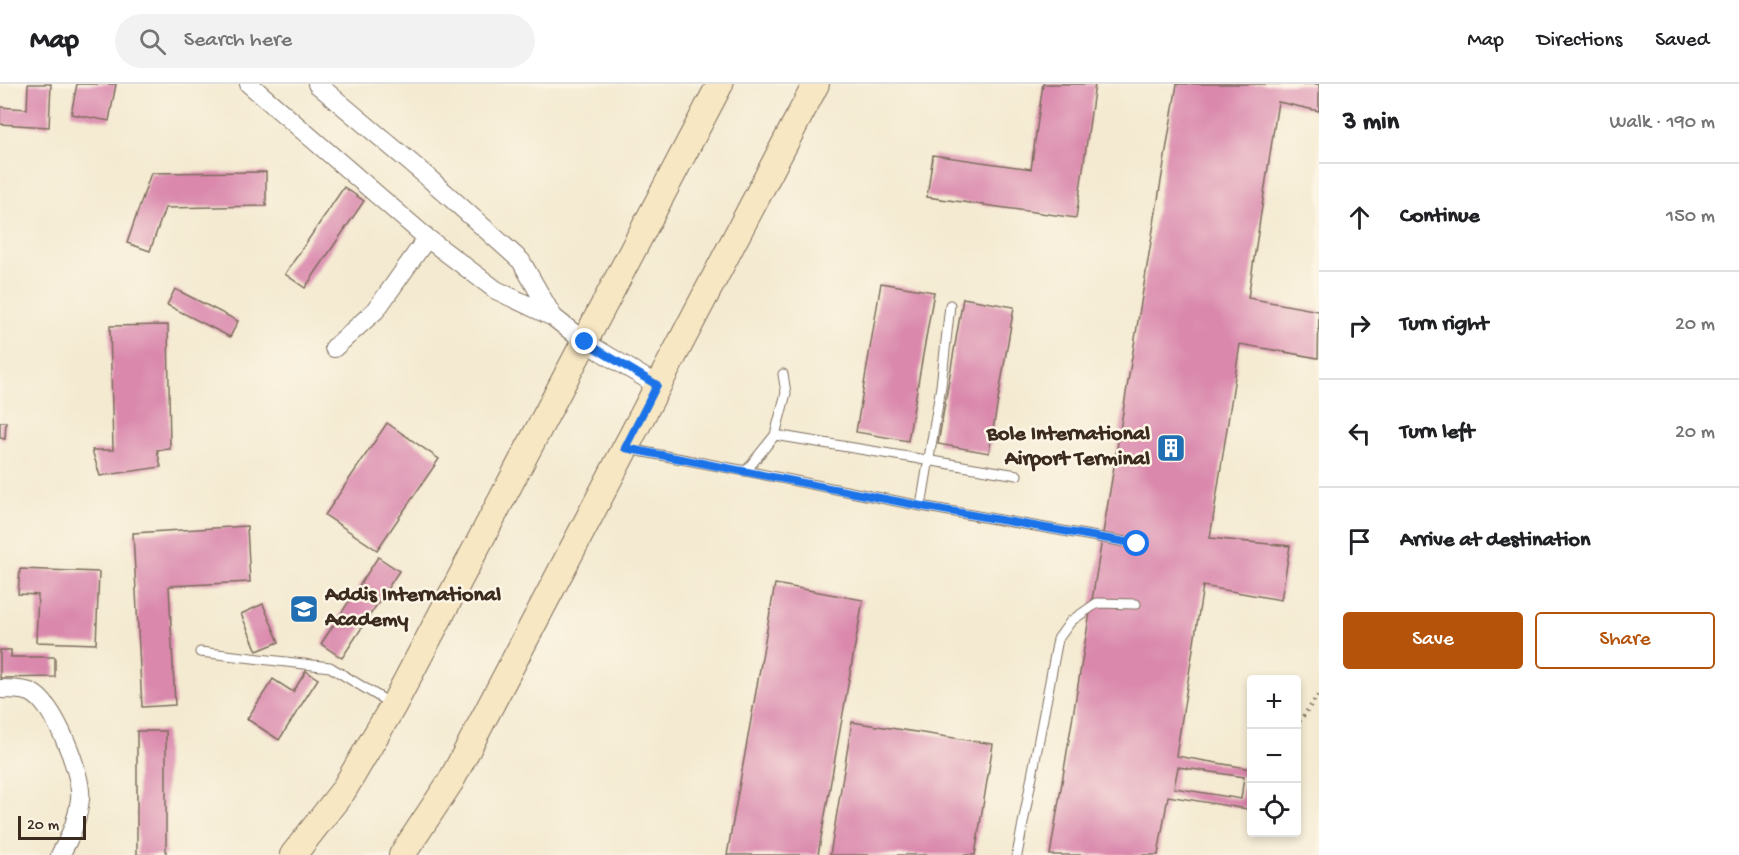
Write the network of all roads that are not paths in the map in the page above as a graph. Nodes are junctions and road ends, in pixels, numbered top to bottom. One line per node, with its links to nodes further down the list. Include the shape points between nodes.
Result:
1 (249, 84): 5 (street)
2 (317, 84): 7 (street, via 521,261)
3 (720, 84): 8 (main road)
4 (816, 84): 11 (main road)
5 (427, 238): 7 (street, via 496,290); 9 (street, via 376,310)
6 (950, 305): 14 (lane)
7 (553, 317): 8 (street)
8 (585, 342): 11 (street); 22 (main road)
9 (334, 348)
10 (783, 374): 12 (lane, via 786,393)
11 (657, 385): 13 (main road)
12 (775, 435): 14 (lane); 15 (lane)
13 (625, 448): 15 (lane); 25 (main road, via 451,781)
14 (928, 461): 16 (lane); 17 (lane)
15 (746, 471): 17 (lane)
16 (1017, 475)
17 (921, 506): 18 (lane)
18 (1137, 544)
19 (1136, 604): 26 (lane, via 1097,603 1071,621 1058,639)
20 (200, 652): 22 (lane, via 330,667)
21 (0, 689): 23 (street, via 30,692 42,700 71,753 80,798 74,827)
22 (393, 705): 24 (main road, via 343,790)
23 (60, 855)
24 (293, 855)
25 (402, 855)
26 (1017, 855)

